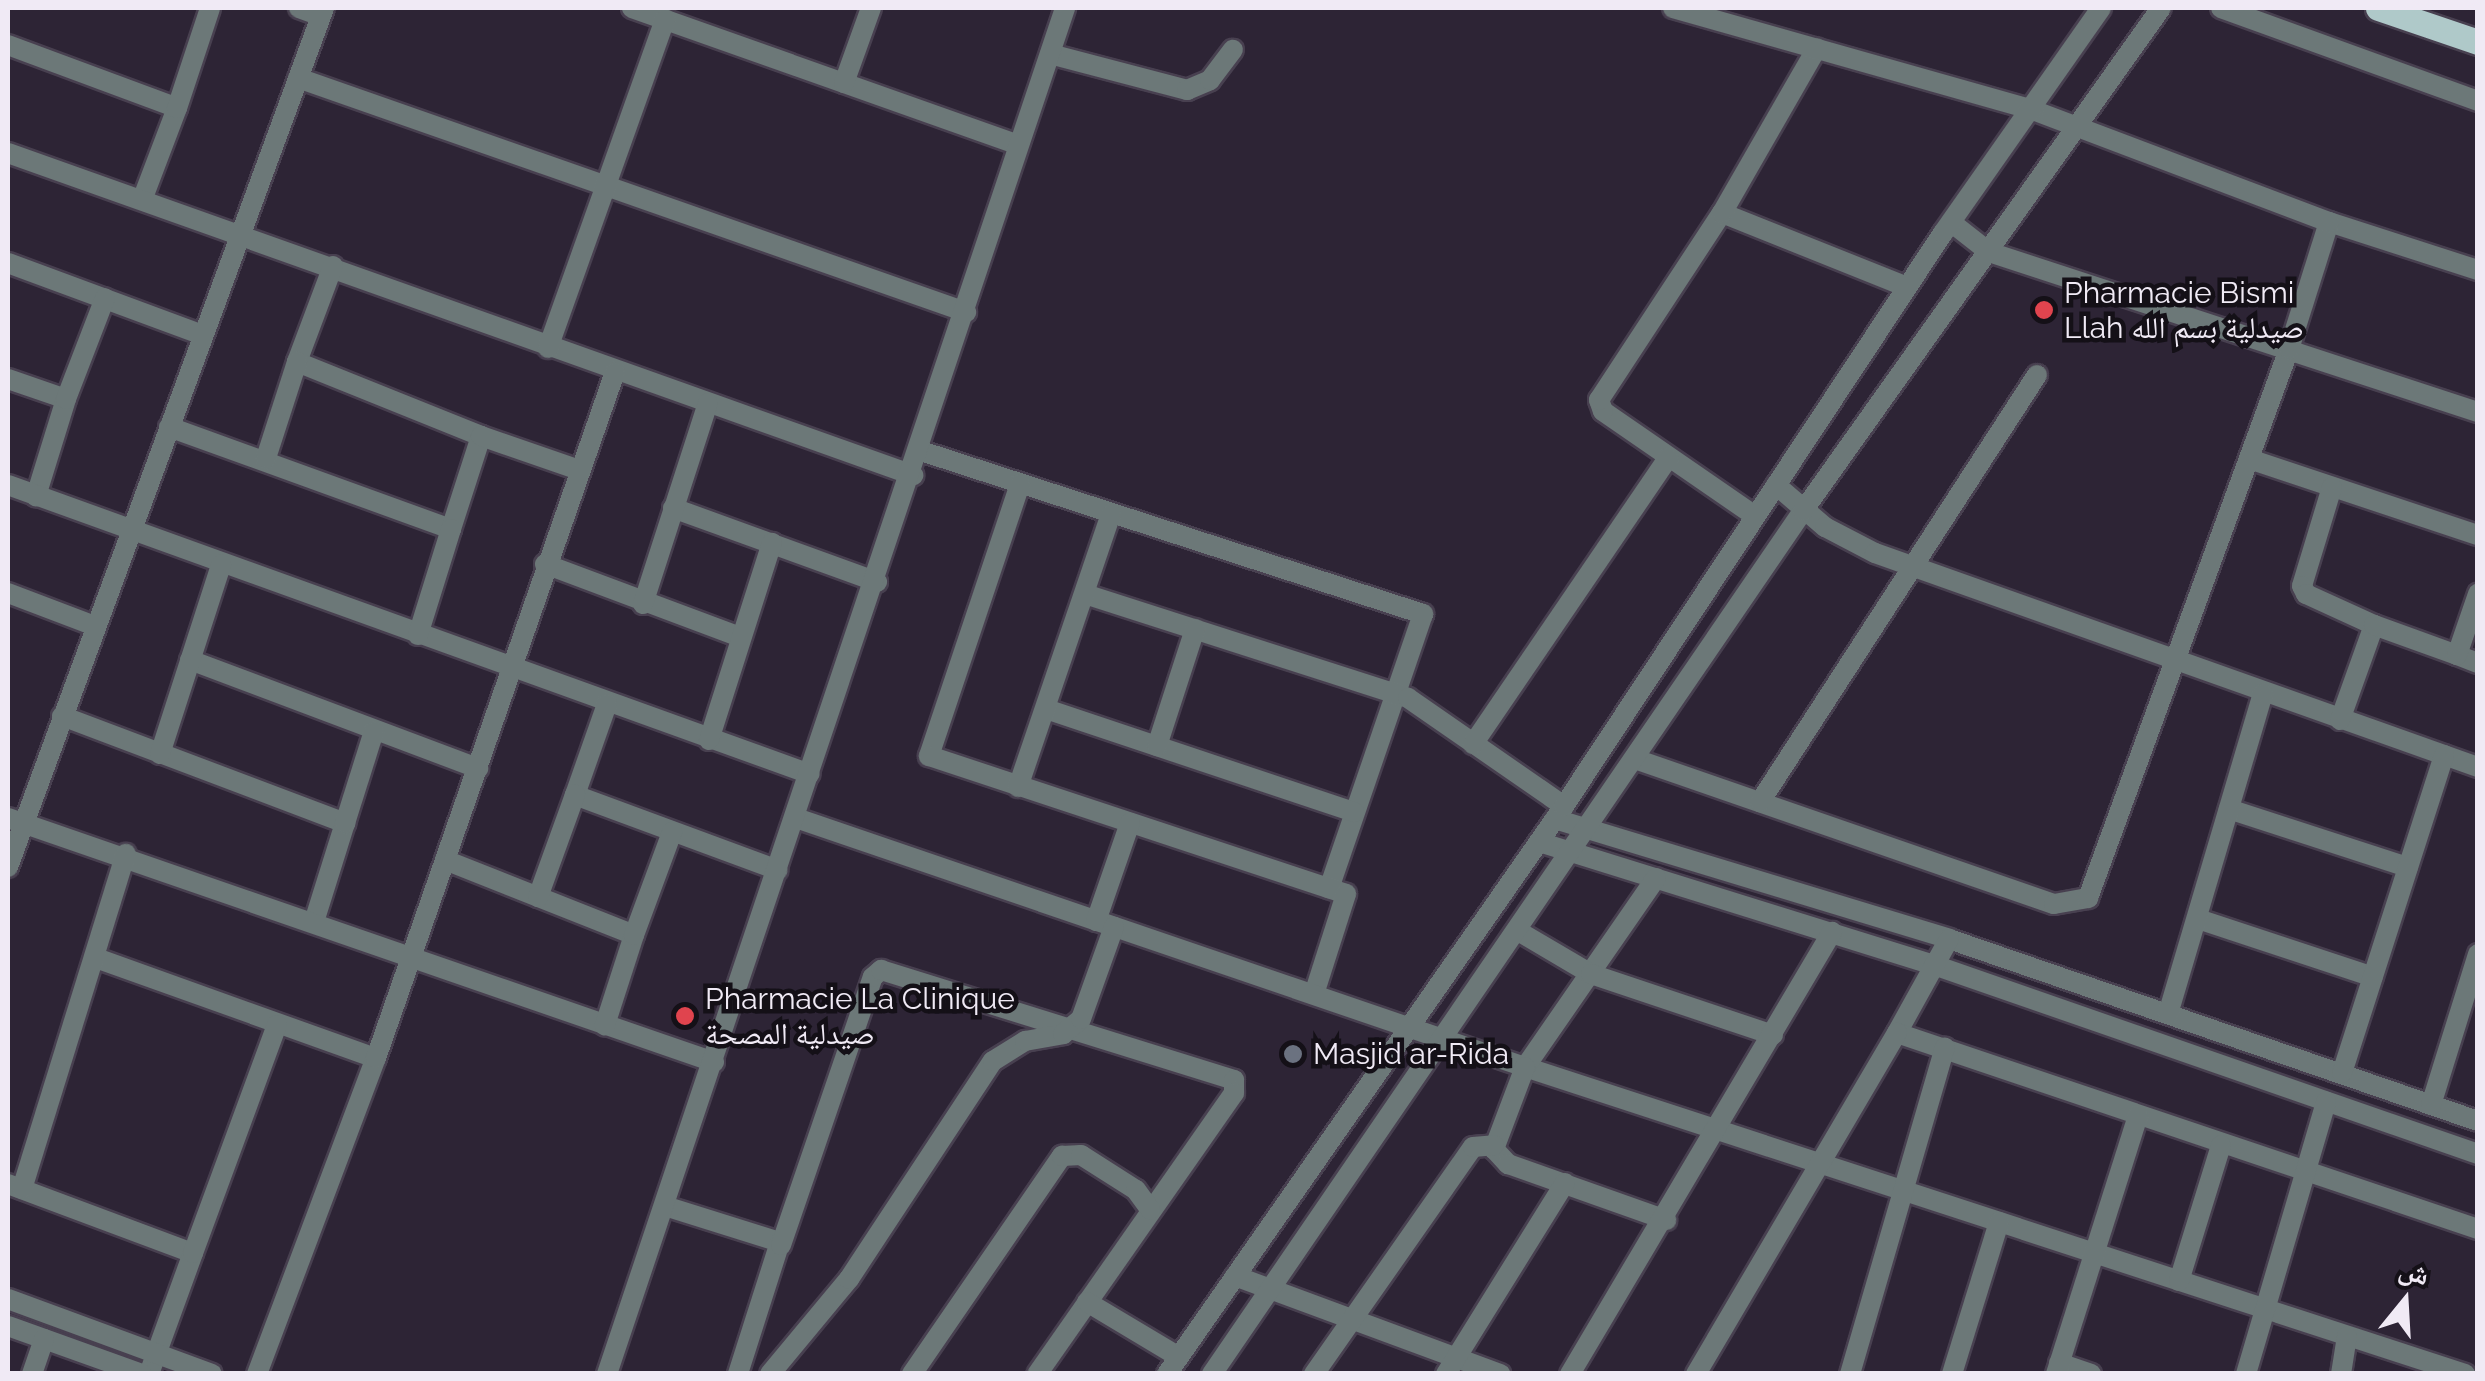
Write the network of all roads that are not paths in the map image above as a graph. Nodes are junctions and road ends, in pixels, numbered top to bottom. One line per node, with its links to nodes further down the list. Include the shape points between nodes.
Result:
1 (210, 8): 21 (street)
2 (299, 8): 11 (street)
3 (632, 8): 12 (street)
4 (871, 8): 19 (street)
5 (1065, 8): 17 (street)
6 (1673, 8): 15 (street)
7 (2101, 8): 22 (street)
8 (2161, 8): 23 (street)
9 (2221, 8): 20 (street)
10 (2378, 8): 13 (main road)
11 (322, 12): 18 (street)
12 (678, 17): 19 (street); 26 (street)
13 (2478, 42)
14 (8, 44): 21 (street)
15 (1817, 48): 22 (street); 28 (street)
16 (1233, 50): 17 (street, via 1210,80 1187,90)
17 (1050, 54): 24 (street)
18 (298, 78): 26 (street); 31 (street)
19 (844, 83): 24 (street)
20 (2478, 101)
21 (177, 108): 27 (street)
22 (2033, 110): 23 (street); 29 (street)
23 (2077, 126): 30 (street); 32 (street)
24 (1018, 145): 38 (street)
25 (8, 153): 27 (street)
26 (607, 186): 38 (street); 40 (street)
27 (142, 200): 31 (street)
28 (1722, 213): 36 (street); 53 (street, via 1599,400 1603,411)
29 (1952, 222): 32 (street); 36 (street)
30 (2330, 222): 35 (street); 41 (street)
31 (241, 234): 34 (street); 39 (street)
32 (1989, 252): 41 (street); 63 (street)
33 (8, 262): 37 (street)
34 (333, 266): 40 (street); 42 (street)
35 (2478, 270)
36 (1907, 288): 59 (street)
37 (105, 298): 39 (street); 46 (street)
38 (966, 312): 51 (street)
39 (203, 335): 49 (street)
40 (548, 348): 43 (street)
41 (2289, 349): 48 (street); 54 (street)
42 (296, 362): 50 (street); 52 (street)
43 (615, 372): 47 (street); 55 (street)
44 (2037, 375): 72 (street)
45 (8, 378): 46 (street)
46 (66, 399): 61 (street)
47 (708, 403): 56 (street); 62 (street)
48 (2478, 412)
49 (169, 427): 52 (street); 67 (street)
50 (481, 436): 55 (street); 66 (street)
51 (920, 452): 56 (street); 57 (street)
52 (266, 458): 66 (street)
53 (1668, 458): 65 (street); 96 (street)
54 (2249, 459): 60 (street); 85 (street)
55 (578, 470): 70 (street)
56 (913, 475): 73 (street)
57 (1020, 484): 64 (street); 104 (street, via 929,756)
58 (8, 485): 61 (street)
59 (1776, 485): 63 (street); 65 (street)
60 (2332, 487): 68 (street); 79 (street, via 2302,586)
61 (36, 496): 67 (street)
62 (673, 508): 69 (street); 77 (street)
63 (1803, 511): 72 (street, via 1849,542); 100 (street)
64 (1112, 514): 75 (street); 88 (street, via 1424,614)
65 (1756, 516): 109 (street)
66 (451, 529): 81 (street)
67 (130, 532): 71 (street); 78 (street)
68 (2478, 535)
69 (772, 543): 73 (street); 82 (street)
70 (545, 564): 77 (street); 87 (street)
71 (221, 565): 81 (street); 84 (street)
72 (1917, 568): 85 (street); 106 (street)
73 (877, 582): 103 (street)
74 (8, 593): 78 (street)
75 (1085, 594): 80 (street); 91 (street)
76 (2478, 594): 83 (street)
77 (643, 604): 82 (street)
78 (96, 626): 92 (street)
79 (2374, 626): 83 (street); 93 (street)
80 (1196, 630): 88 (street); 97 (street)
81 (418, 634): 87 (street)
82 (740, 638): 95 (street)
83 (2457, 655): 86 (street)
84 (190, 660): 94 (street); 98 (street)
85 (2173, 663): 89 (street); 106 (street, via 2096,886 2080,903 2054,904)
86 (2478, 663)
87 (510, 668): 90 (street); 102 (street)
88 (1396, 694): 96 (street); 108 (street)
89 (2264, 694): 93 (street); 107 (street)
90 (607, 704): 95 (street); 105 (street)
91 (1046, 709): 97 (street); 104 (street)
92 (62, 716): 98 (street); 111 (street)
93 (2340, 720): 99 (street)
94 (374, 731): 102 (street); 112 (street)
95 (709, 740): 103 (street)
96 (1473, 744): 109 (street)
97 (1157, 746): 108 (street)
98 (160, 754): 112 (street)
99 (2444, 755): 101 (street); 121 (street)
100 (1635, 759): 106 (street); 114 (street)
101 (2478, 766)
102 (478, 768): 119 (street)
103 (810, 774): 110 (street)
104 (1018, 786): 113 (street)
105 (575, 795): 115 (street); 125 (street)
106 (1760, 802)
107 (2230, 808): 121 (street); 126 (street)
108 (1354, 812): 124 (street)
109 (1559, 812): 114 (street); 116 (street)
110 (796, 818): 122 (street); 128 (street)
111 (16, 821): 118 (street); 120 (street)
112 (345, 823): 127 (street)
113 (1130, 823): 124 (street); 128 (street)
114 (1586, 830): 117 (street); 132 (street)
115 (672, 832): 122 (street); 131 (street)
116 (1539, 842): 117 (street); 145 (street)
117 (1572, 852): 123 (street); 129 (street)
118 (126, 854): 127 (street); 134 (street)
119 (445, 860): 125 (street); 135 (street)
120 (8, 867)
121 (2408, 867): 138 (street)
122 (778, 870): 151 (street)
123 (1656, 878): 130 (street); 137 (street)
124 (1329, 888): 139 (street, via 1346,894)
125 (538, 897): 131 (street)
126 (2198, 920): 138 (street); 141 (street)
127 (314, 922): 135 (street)
128 (1105, 924): 139 (street); 144 (street)
129 (1518, 931): 137 (street); 148 (street)
130 (1832, 932): 136 (street); 147 (street)
131 (634, 934): 142 (street)
132 (1949, 939): 136 (street); 141 (street)
133 (2478, 954): 140 (street)
134 (96, 958): 143 (street); 165 (street)
135 (410, 958): 142 (street); 150 (street)
136 (1934, 965): 146 (street); 154 (street)
137 (1592, 974): 147 (street); 152 (street)
138 (2373, 977): 153 (street)
139 (1314, 994): 145 (street)
140 (2471, 1000): 155 (street)
141 (2168, 1014): 153 (street)
142 (605, 1025): 151 (street)
143 (278, 1026): 150 (street); 173 (street)
144 (1074, 1027): 168 (street, via 1236,1084); 172 (street, via 881,970 872,977); 195 (street, via 1015,1045 993,1060 849,1279)
145 (1410, 1027): 148 (street); 175 (street)
146 (1897, 1033): 149 (street); 162 (street)
147 (1773, 1036): 158 (street)
148 (1445, 1040): 152 (street); 177 (street)
149 (1945, 1048): 156 (street); 166 (street)
150 (376, 1058): 192 (street)
151 (714, 1062): 167 (street)
152 (1526, 1067): 158 (street); 159 (street)
153 (2342, 1073): 155 (street)
154 (2326, 1102): 161 (street); 163 (street)
155 (2431, 1105): 157 (street)
156 (2138, 1116): 160 (street); 174 (street)
157 (2478, 1121)
158 (1718, 1131): 162 (street); 169 (street)
159 (1494, 1144): 164 (street, via 1502,1161); 181 (street, via 1473,1147)
160 (2222, 1144): 163 (street); 176 (street)
161 (2478, 1154)
162 (1822, 1165): 166 (street); 202 (street)
163 (2302, 1172): 171 (street); 180 (street)
164 (1565, 1184): 169 (street); 186 (street)
165 (15, 1187): 173 (street)
166 (1904, 1191): 170 (street); 203 (street)
167 (668, 1206): 172 (street); 193 (street)
168 (1150, 1209): 179 (street); 196 (street, via 1136,1190 1081,1155 1062,1156)
169 (1666, 1220): 201 (street)
170 (1999, 1222): 174 (street); 204 (street)
171 (2478, 1229)
172 (781, 1245): 194 (street)
173 (193, 1252): 187 (street)
174 (2092, 1252): 176 (street); 188 (street)
175 (1236, 1276): 177 (street); 185 (street)
176 (2179, 1281): 180 (street)
177 (1265, 1292): 181 (street); 198 (street)
178 (8, 1300): 187 (street)
179 (1087, 1302): 185 (street); 197 (street)
180 (2264, 1308): 183 (street); 206 (street)
181 (1346, 1320): 186 (street); 199 (street)
182 (8, 1326): 184 (street)
183 (2347, 1336): 189 (street); 207 (street)
184 (44, 1339): 187 (street); 190 (street)
185 (1173, 1365)
186 (1450, 1366): 200 (street)
187 (150, 1367): 191 (street)
188 (2057, 1368): 205 (street)
189 (2464, 1373)
190 (32, 1374)
191 (212, 1374)
192 (258, 1374)
193 (608, 1374)
194 (738, 1374)
195 (770, 1374)
196 (912, 1374)
197 (1036, 1374)
198 (1212, 1374)
199 (1314, 1374)
200 (1500, 1374)
201 (1570, 1374)
202 (1696, 1374)
203 (1850, 1374)
204 (1952, 1374)
205 (2091, 1374)
206 (2246, 1374)
207 (2341, 1374)

